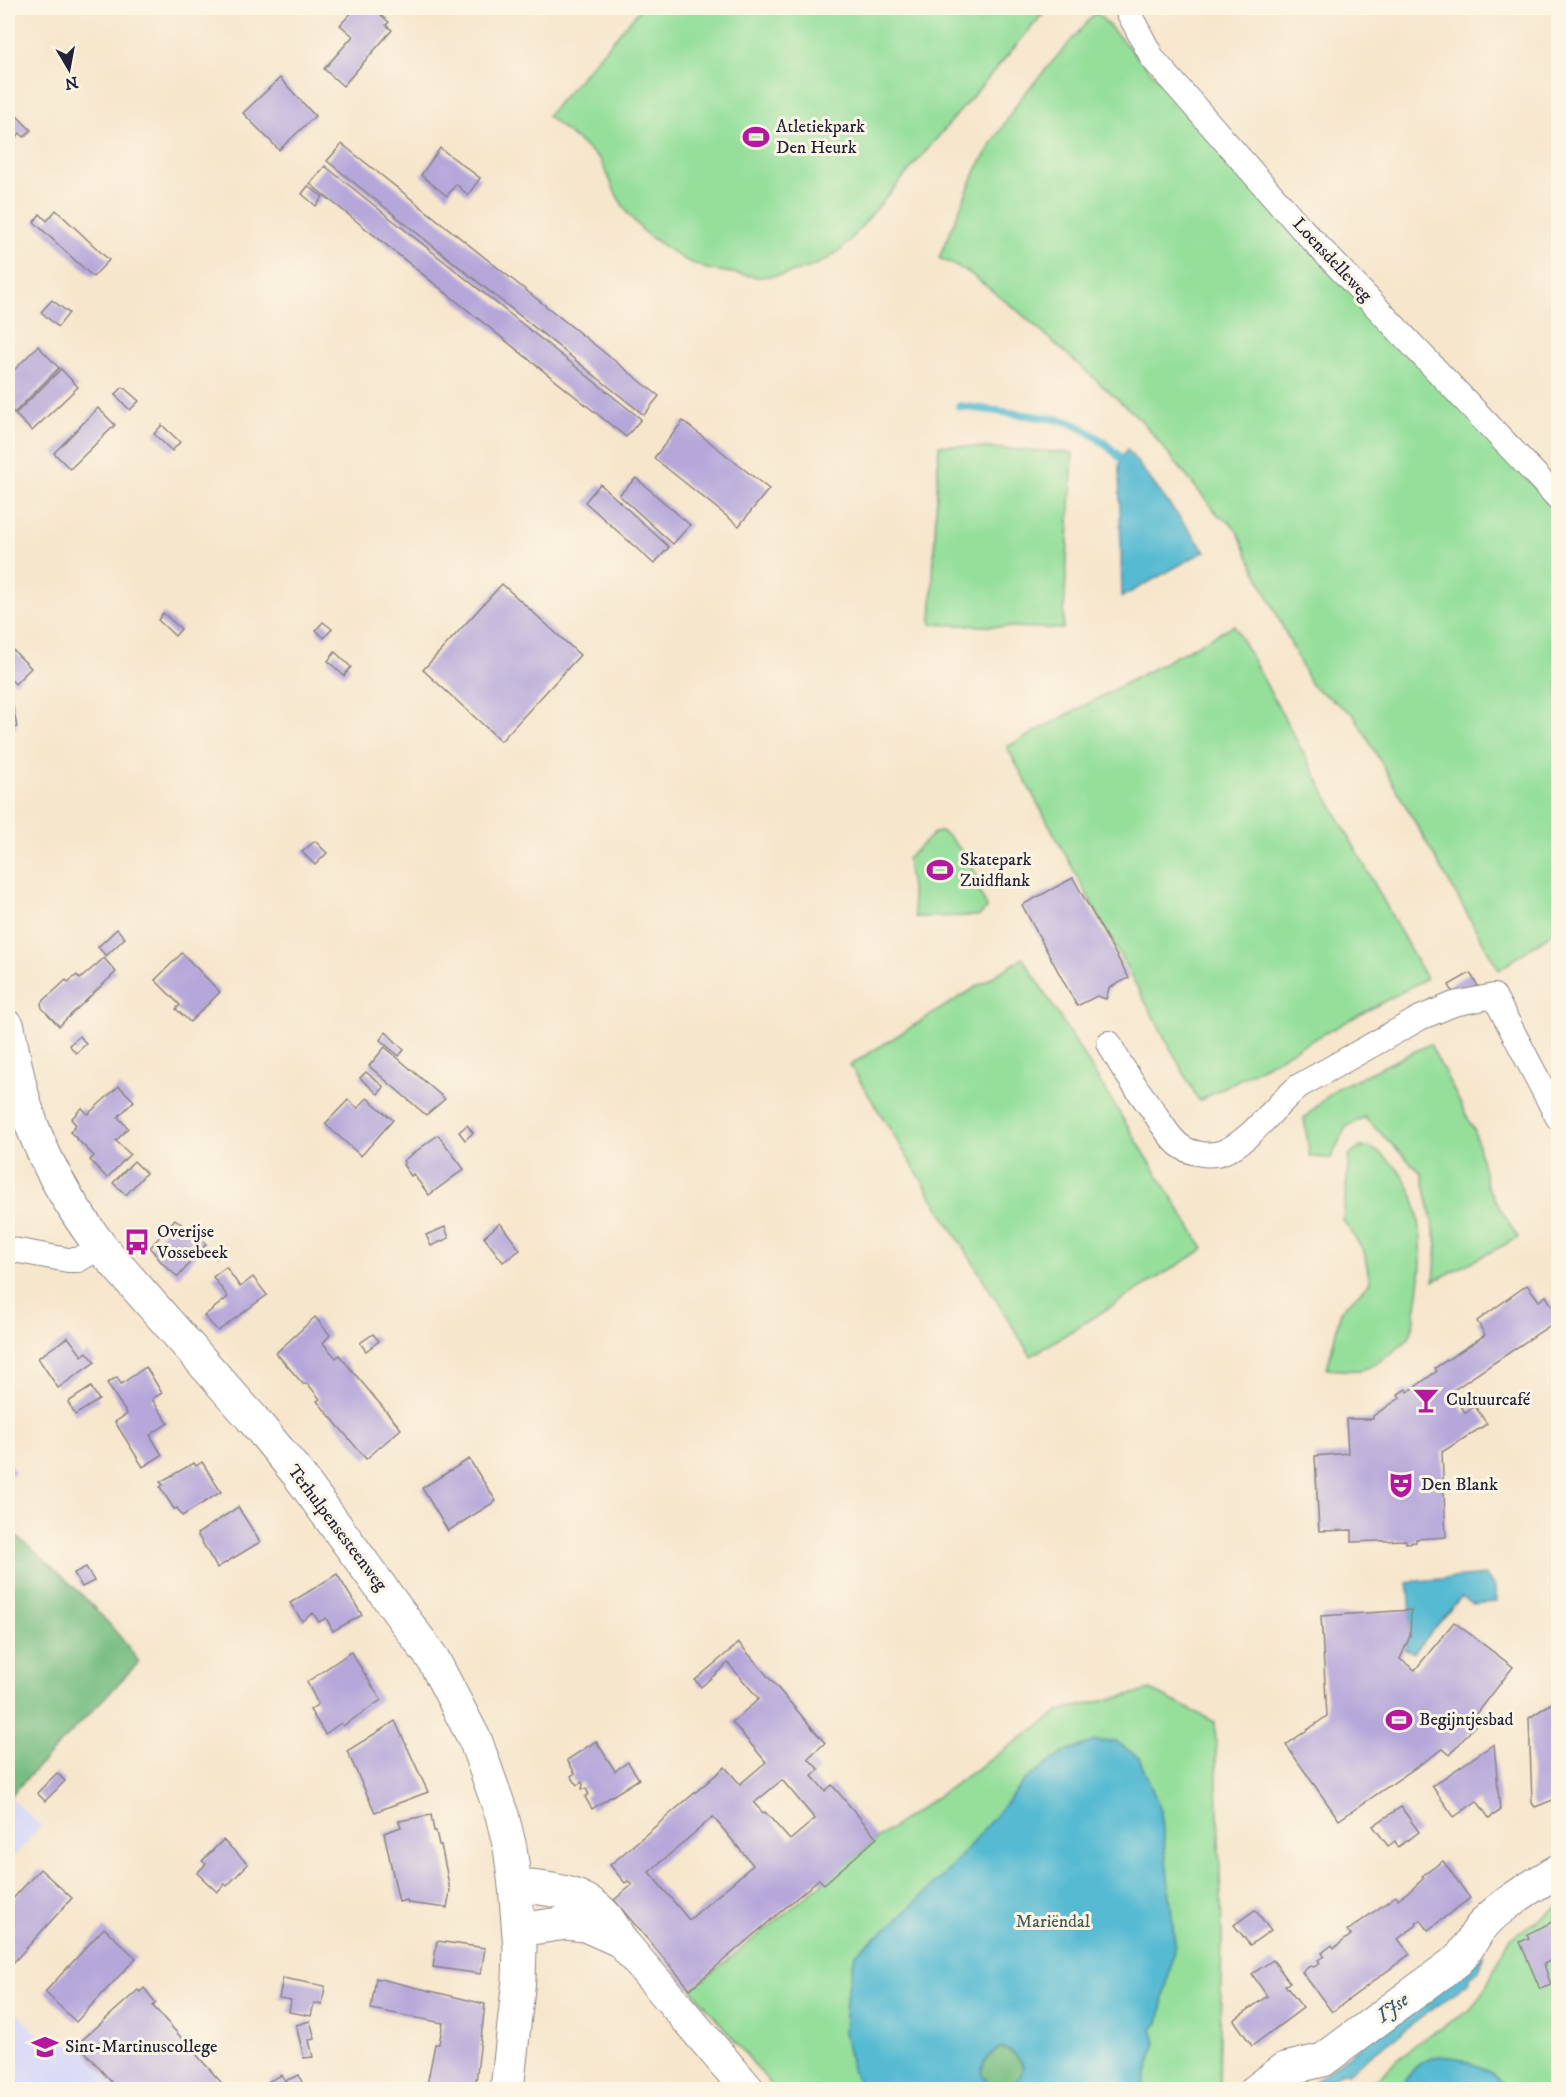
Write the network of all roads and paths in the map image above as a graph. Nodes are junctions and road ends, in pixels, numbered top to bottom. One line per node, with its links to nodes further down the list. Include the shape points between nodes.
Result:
1 (1126, 8): 2 (street, Loensdelleweg, via 1153,59 1302,229)
2 (1558, 498)
3 (8, 1029): 6 (main road, Terhulpensesteenweg, via 33,1127 67,1198)
4 (1109, 1043): 5 (street, via 1123,1069 1179,1145 1204,1154 1222,1153 1245,1138 1299,1086 1420,1018 1454,1004 1494,996)
5 (1558, 1118)
6 (101, 1247): 7 (street, via 78,1260); 9 (main road, Terhulpensesteenweg, via 298,1474 433,1659 476,1743 502,1815)
7 (8, 1249)
8 (1558, 1871): 14 (main road, via 1520,1894 1482,1926 1457,1961 1323,2060 1285,2069)
9 (515, 1885): 10 (main road, Terhulpensesteenweg); 11 (main road, via 571,1893 591,1903 606,1917)
10 (519, 1930): 11 (main road, via 566,1923 585,1925); 12 (main road, Terhulpensesteenweg, via 519,1978)
11 (621, 1941): 13 (main road)
12 (507, 2090)
13 (748, 2090)
14 (1257, 2090)

